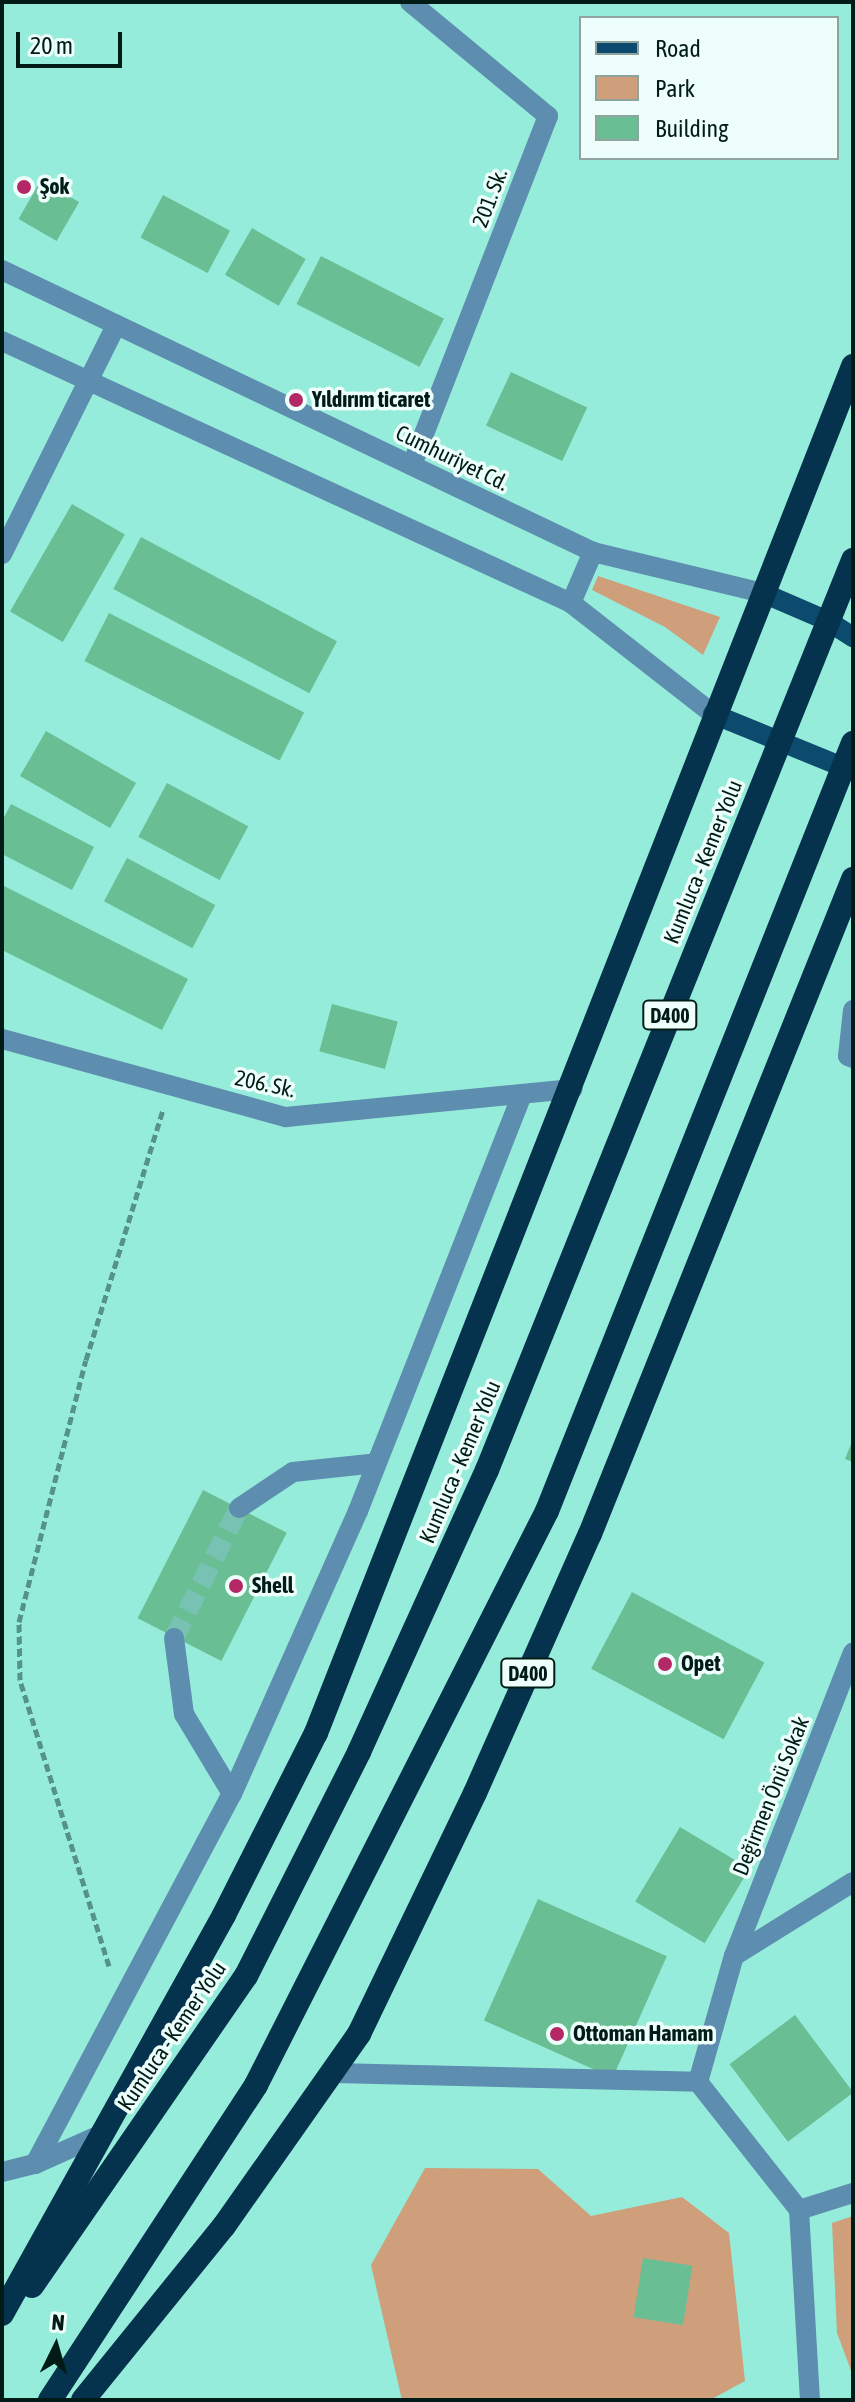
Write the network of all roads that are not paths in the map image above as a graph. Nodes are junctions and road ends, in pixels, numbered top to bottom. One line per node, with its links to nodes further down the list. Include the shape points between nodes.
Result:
1 (410, 2): 7 (street, 201. Sk., via 548,116)
2 (2, 270): 3 (street, Cumhuriyet Cd.)
3 (116, 325): 6 (street); 7 (street, Cumhuriyet Cd.)
4 (2, 341): 6 (street)
5 (853, 366): 11 (highway)
6 (87, 383): 9 (street); 12 (street)
7 (412, 465): 8 (street, Cumhuriyet Cd.)
8 (593, 552): 11 (street, Cumhuriyet Cd.); 12 (street)
9 (2, 554)
10 (853, 560): 38 (highway, Kumluca - Kemer Yolu / D400, bridge, via 487,1470 359,1752 246,1976)
11 (763, 593): 13 (main road); 14 (highway)
12 (571, 603): 14 (street)
13 (853, 637)
14 (713, 714): 16 (main road); 21 (highway)
15 (853, 743): 39 (highway, D400, bridge, via 547,1511 256,2085)
16 (853, 771)
17 (853, 879): 30 (highway, D400, via 590,1534 475,1793 359,2034)
18 (853, 1010): 20 (street, via 848,1056)
19 (2, 1039): 22 (street, 206. Sk., via 286,1117)
20 (853, 1058)
21 (573, 1089): 22 (street, 206. Sk.); 32 (highway, via 316,1733 224,1915)
22 (522, 1094): 23 (street)
23 (377, 1463): 24 (street, via 293,1472); 27 (street)
24 (239, 1508)
25 (174, 1638): 27 (street, via 184,1714)
26 (853, 1653): 29 (street, Değirmen Önü Sokak)
27 (232, 1794): 33 (street)
28 (853, 1882): 29 (street)
29 (734, 1956): 31 (street, Değirmen Önü Sokak)
30 (335, 2073): 31 (street); 40 (highway, D400, via 224,2226)
31 (698, 2082): 36 (street)
32 (98, 2136): 33 (street); 37 (highway)
33 (35, 2164): 34 (street)
34 (2, 2172)
35 (853, 2193): 36 (street)
36 (799, 2210): 41 (street)
37 (2, 2314)
38 (2, 2327)
39 (50, 2400)
40 (83, 2400)
41 (810, 2400)

